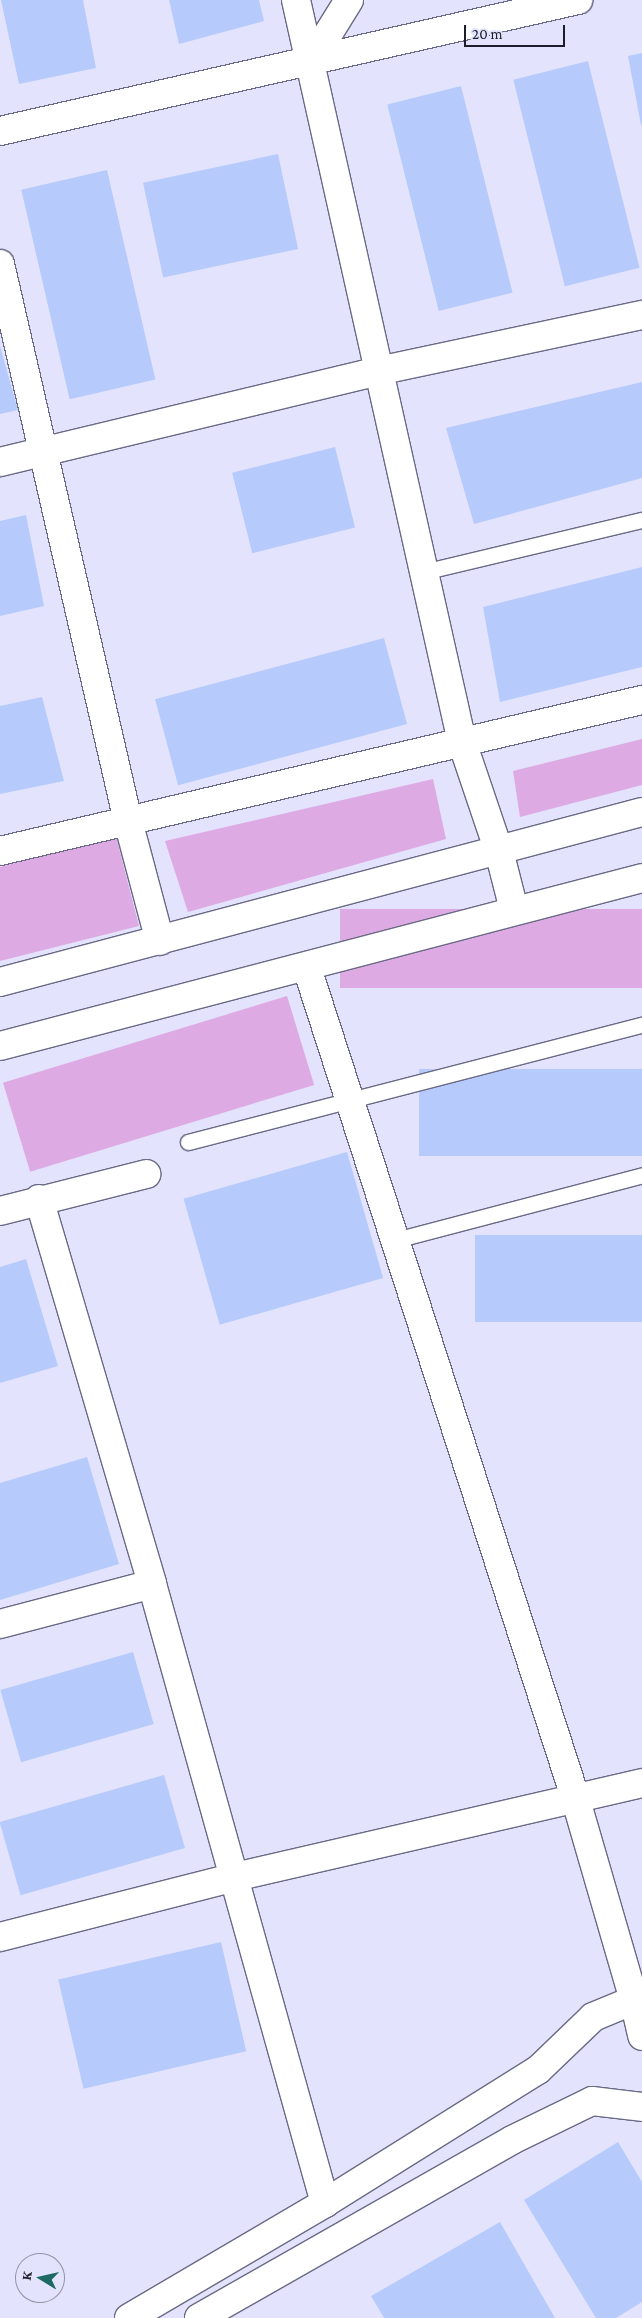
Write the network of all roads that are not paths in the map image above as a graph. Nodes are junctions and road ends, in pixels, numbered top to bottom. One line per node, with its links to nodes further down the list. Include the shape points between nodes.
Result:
1 (296, 0): 4 (street)
2 (349, 0): 4 (street, via 347,8)
3 (578, 0): 4 (street)
4 (310, 63): 5 (street); 8 (street)
5 (0, 131)
6 (0, 264): 9 (street)
7 (642, 315): 8 (street)
8 (378, 371): 9 (street); 12 (street)
9 (42, 452): 10 (street); 16 (street)
10 (0, 462)
11 (642, 520): 12 (lane)
12 (423, 572): 14 (street)
13 (642, 700): 14 (street)
14 (462, 742): 16 (street); 17 (street)
15 (642, 812): 17 (street)
16 (128, 821): 18 (street); 21 (street)
17 (499, 850): 20 (street); 21 (street)
18 (0, 851)
19 (642, 878): 20 (street)
20 (514, 910): 22 (street)
21 (160, 941): 23 (street)
22 (307, 968): 25 (street); 26 (street)
23 (0, 982)
24 (642, 1025): 26 (lane)
25 (0, 1046)
26 (350, 1099): 27 (lane); 32 (street)
27 (188, 1142)
28 (146, 1174): 30 (street)
29 (642, 1175): 32 (lane)
30 (39, 1200): 31 (street); 33 (street)
31 (0, 1211)
32 (395, 1240): 36 (street)
33 (152, 1584): 34 (street); 37 (street)
34 (0, 1624)
35 (642, 1783): 36 (street)
36 (575, 1797): 37 (street); 39 (street)
37 (235, 1877): 38 (street); 42 (street)
38 (0, 1937)
39 (638, 2002): 40 (street); 42 (street, via 593,2017 538,2070)
40 (642, 2036)
41 (642, 2107): 44 (street, via 592,2101 512,2140)
42 (325, 2203): 43 (street)
43 (129, 2318)
44 (199, 2318)

